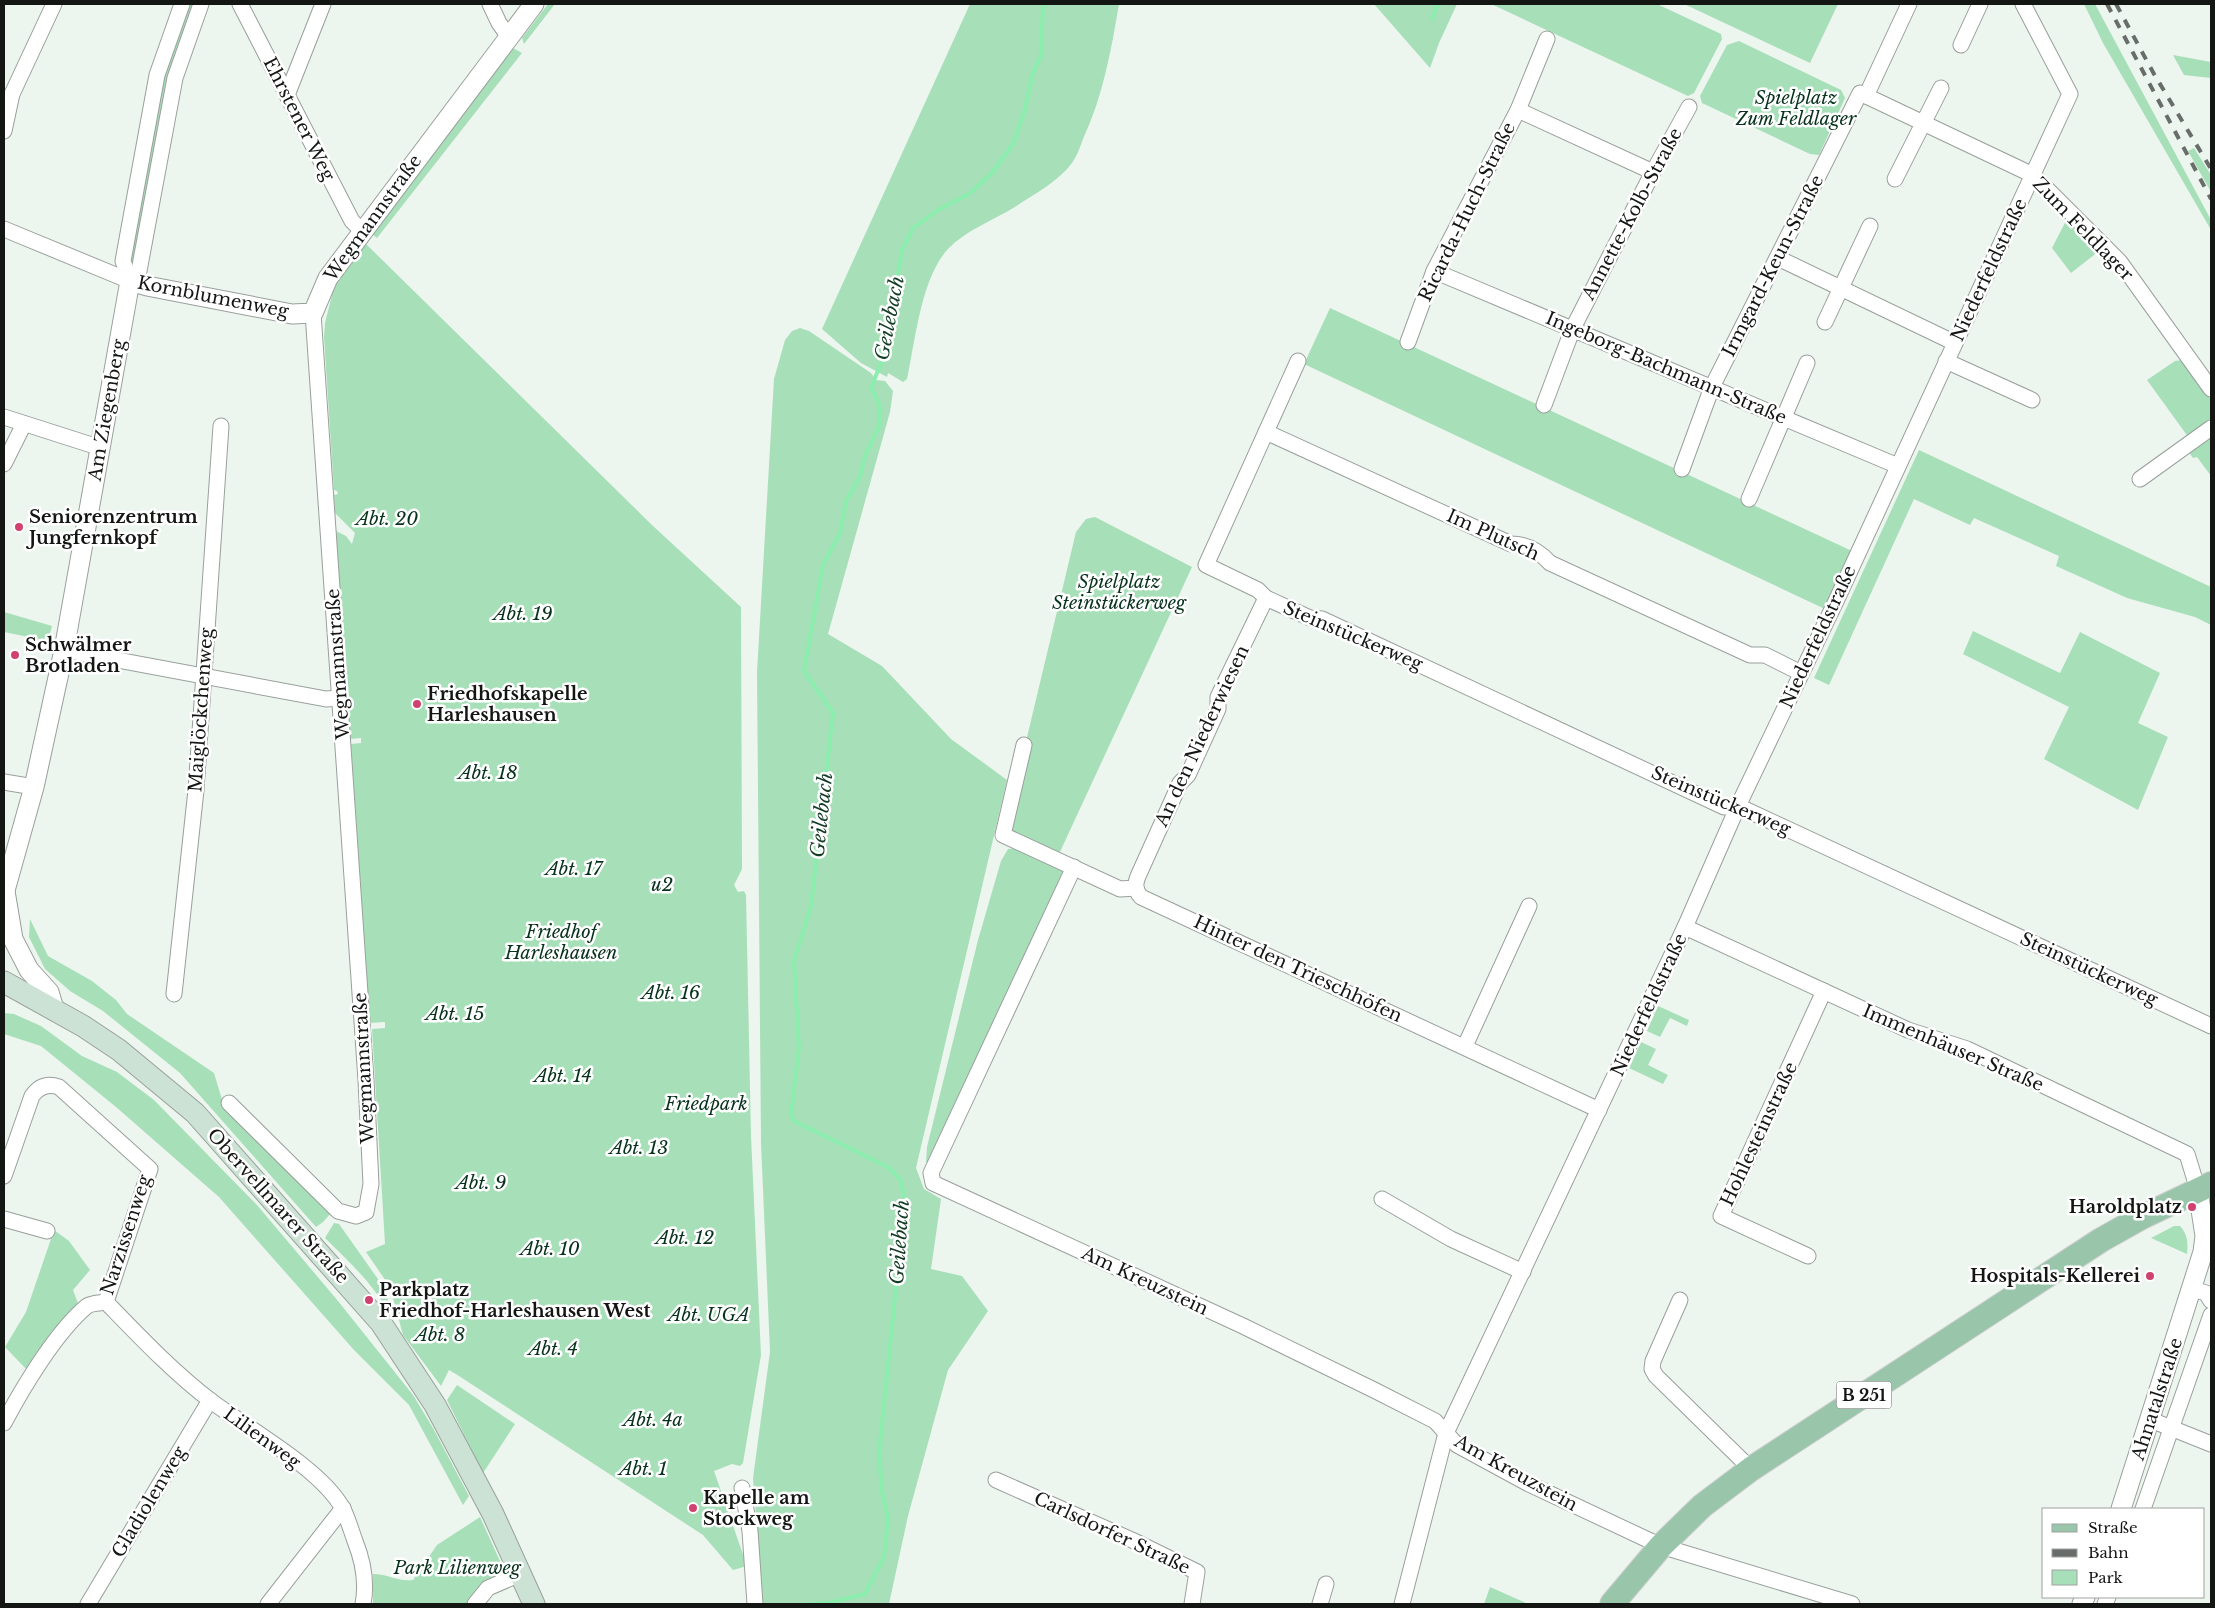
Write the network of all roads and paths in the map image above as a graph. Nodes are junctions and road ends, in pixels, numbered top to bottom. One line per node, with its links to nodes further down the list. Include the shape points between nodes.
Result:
1 (54, 4): 20 (street, via 12,94)
2 (182, 4): 29 (street, Am Ziegenberg, via 152,97 123,261)
3 (201, 4): 29 (street, Am Ziegenberg, via 175,78 139,271)
4 (240, 4): 16 (street, Ehrstener Weg)
5 (322, 4): 16 (street)
6 (490, 4): 11 (street)
7 (534, 4): 11 (street, Wegmannstraße)
8 (1909, 4): 15 (street, Irmgard-Keun-Straße)
9 (1980, 4): 13 (street)
10 (2023, 4): 22 (street, Niederfeldstraße, via 2070,94)
11 (509, 37): 26 (street, Wegmannstraße)
12 (1547, 39): 18 (street, Ricarda-Huch-Straße)
13 (1961, 45)
14 (1941, 88): 19 (street)
15 (1863, 94): 19 (street, Zum Feldlager); 27 (street, Irmgard-Keun-Straße)
16 (287, 95): 26 (street, Ehrstener Weg, via 352,221)
17 (1689, 107): 21 (street, Annette-Kolb-Straße)
18 (1518, 110): 21 (street, Ricarda-Huch-Straße); 28 (street, Ricarda-Huch-Straße)
19 (1924, 123): 22 (street, Zum Feldlager); 23 (street)
20 (4, 131)
21 (1652, 172): 33 (street, Annette-Kolb-Straße)
22 (2033, 175): 35 (street, Niederfeldstraße); 40 (street, Zum Feldlager, via 2120,262)
23 (1895, 179)
24 (1870, 226): 30 (street)
25 (4, 228): 29 (street, Kornblumenweg)
26 (362, 231): 31 (street, Wegmannstraße, via 328,278)
27 (1778, 258): 30 (street); 39 (street, Irmgard-Keun-Straße)
28 (1434, 270): 33 (street, Ingeborg-Bachmann-Straße); 34 (street, Ricarda-Huch-Straße)
29 (130, 281): 31 (street, Kornblumenweg, via 292,314); 49 (street, Am Ziegenberg)
30 (1839, 288): 32 (street); 35 (street)
31 (313, 312): 59 (street, Wegmannstraße)
32 (1825, 322)
33 (1573, 328): 39 (street, Ingeborg-Bachmann-Straße); 42 (street, Annette-Kolb-Straße)
34 (1408, 342)
35 (1955, 343): 37 (street, Niederfeldstraße)
36 (1298, 361): 48 (street)
37 (1946, 362): 41 (street); 51 (street, Niederfeldstraße)
38 (1807, 363): 43 (street)
39 (1712, 387): 43 (street, Ingeborg-Bachmann-Straße); 52 (street, Irmgard-Keun-Straße)
40 (2211, 389)
41 (2032, 400)
42 (1544, 404)
43 (1783, 417): 51 (street, Ingeborg-Bachmann-Straße); 54 (street)
44 (4, 418): 45 (street)
45 (24, 424): 49 (street); 50 (street)
46 (221, 426): 58 (street, Maiglöckchenweg)
47 (2211, 428): 53 (street)
48 (1266, 432): 55 (street, Steinstückerweg, via 1206,565 1258,590); 57 (street, Im Plutsch, via 1511,544 1521,544 1539,552 1550,563 1750,655 1765,655)
49 (101, 448): 56 (street, Am Ziegenberg)
50 (4, 464)
51 (1898, 466): 57 (street, Niederfeldstraße)
52 (1682, 469)
53 (2140, 479)
54 (1749, 499)
55 (1266, 598): 63 (street, Steinstückerweg, via 1310,618 1322,619 1724,807); 65 (street, An den Niederwiesen, via 1218,697 1218,709 1188,775 1180,783)
56 (64, 650): 58 (street); 62 (street, Am Ziegenberg)
57 (1801, 673): 63 (street, Niederfeldstraße)
58 (203, 676): 59 (street, via 326,699); 73 (street, Maiglöckchenweg, via 196,790)
59 (340, 698): 77 (street, Wegmannstraße, via 371,1184 366,1212 356,1216 338,1211)
60 (1024, 745): 64 (street, via 1003,835)
61 (4, 782): 62 (street)
62 (34, 787): 66 (street, Am Ziegenberg)
63 (1738, 806): 69 (street, Niederfeldstraße); 75 (street, Steinstückerweg)
64 (1074, 867): 65 (street, via 1120,889); 95 (street, Am Kreuzstein, via 931,1173 931,1181 1374,1390 1435,1422)
65 (1137, 881): 76 (street, Hinter den Trieschhöfen, via 1141,897)
66 (4, 893): 68 (street)
67 (1529, 906): 76 (street)
68 (10, 925): 70 (street); 74 (street, via 21,956 49,992)
69 (1685, 927): 72 (street, Immenhäuser Straße); 78 (street, Niederfeldstraße)
70 (4, 944)
71 (4, 982): 74 (main road, Obervellmarer Straße)
72 (1824, 992): 80 (street, Immenhäuser Straße, via 1908,1030 1967,1049 2186,1154); 84 (street, Hohlesteinstraße, via 1721,1216)
73 (174, 994)
74 (54, 1009): 104 (main road, Obervellmarer Straße, via 119,1050 195,1114 381,1322 435,1404 493,1514)
75 (2211, 1026)
76 (1464, 1046): 78 (street, Hinter den Trieschhöfen)
77 (229, 1103)
78 (1599, 1110): 85 (street, Niederfeldstraße)
79 (4, 1176): 89 (street, Narzissenweg, via 32,1096 36,1090 48,1085 59,1087 150,1169)
80 (2205, 1187): 86 (street, Ahnatalstraße, via 2205,1236); 97 (main road, B 251, via 2101,1240)
81 (1382, 1199): 85 (street, via 1451,1239)
82 (4, 1219): 83 (street)
83 (47, 1231)
84 (1808, 1256)
85 (1523, 1272): 95 (street, Niederfeldstraße)
86 (2193, 1289): 88 (street, via 2206,1293); 92 (street, Ahnatalstraße)
87 (1680, 1300): 97 (street, via 1652,1361 1652,1369)
88 (2211, 1301)
89 (106, 1302): 91 (street, Lilienweg, via 146,1344); 93 (street, Narzissenweg, via 89,1304 64,1332 26,1383)
90 (2211, 1315): 94 (street, Ahnatalstraße)
91 (210, 1400): 100 (street, Lilienweg, via 322,1483); 106 (street, Gladiolenweg)
92 (2151, 1420): 94 (street); 101 (street, Ahnatalstraße)
93 (4, 1423)
94 (2173, 1427): 96 (street); 102 (street, Ahnatalstraße)
95 (1446, 1433): 103 (street, Am Kreuzstein, via 1457,1444 1527,1483); 114 (street, Niederfeldstraße)
96 (2211, 1444)
97 (1751, 1469): 103 (main road, B 251, via 1702,1506)
98 (996, 1480): 112 (street, Carlsdorfer Straße, via 1197,1572)
99 (742, 1488): 111 (street, via 750,1531)
100 (343, 1508): 107 (street); 108 (street, Lilienweg, via 365,1573)
101 (2120, 1508)
102 (2143, 1508)
103 (1661, 1546): 115 (main road, B 251); 116 (street, Am Kreuzstein)
104 (520, 1574): 109 (street, via 488,1588); 110 (main road, Obervellmarer Straße)
105 (1326, 1584): 113 (street)
106 (88, 1604)
107 (268, 1604)
108 (363, 1604)
109 (475, 1604)
110 (534, 1604)
111 (755, 1604)
112 (1192, 1604)
113 (1320, 1604)
114 (1402, 1604)
115 (1612, 1604)
116 (1852, 1604)

